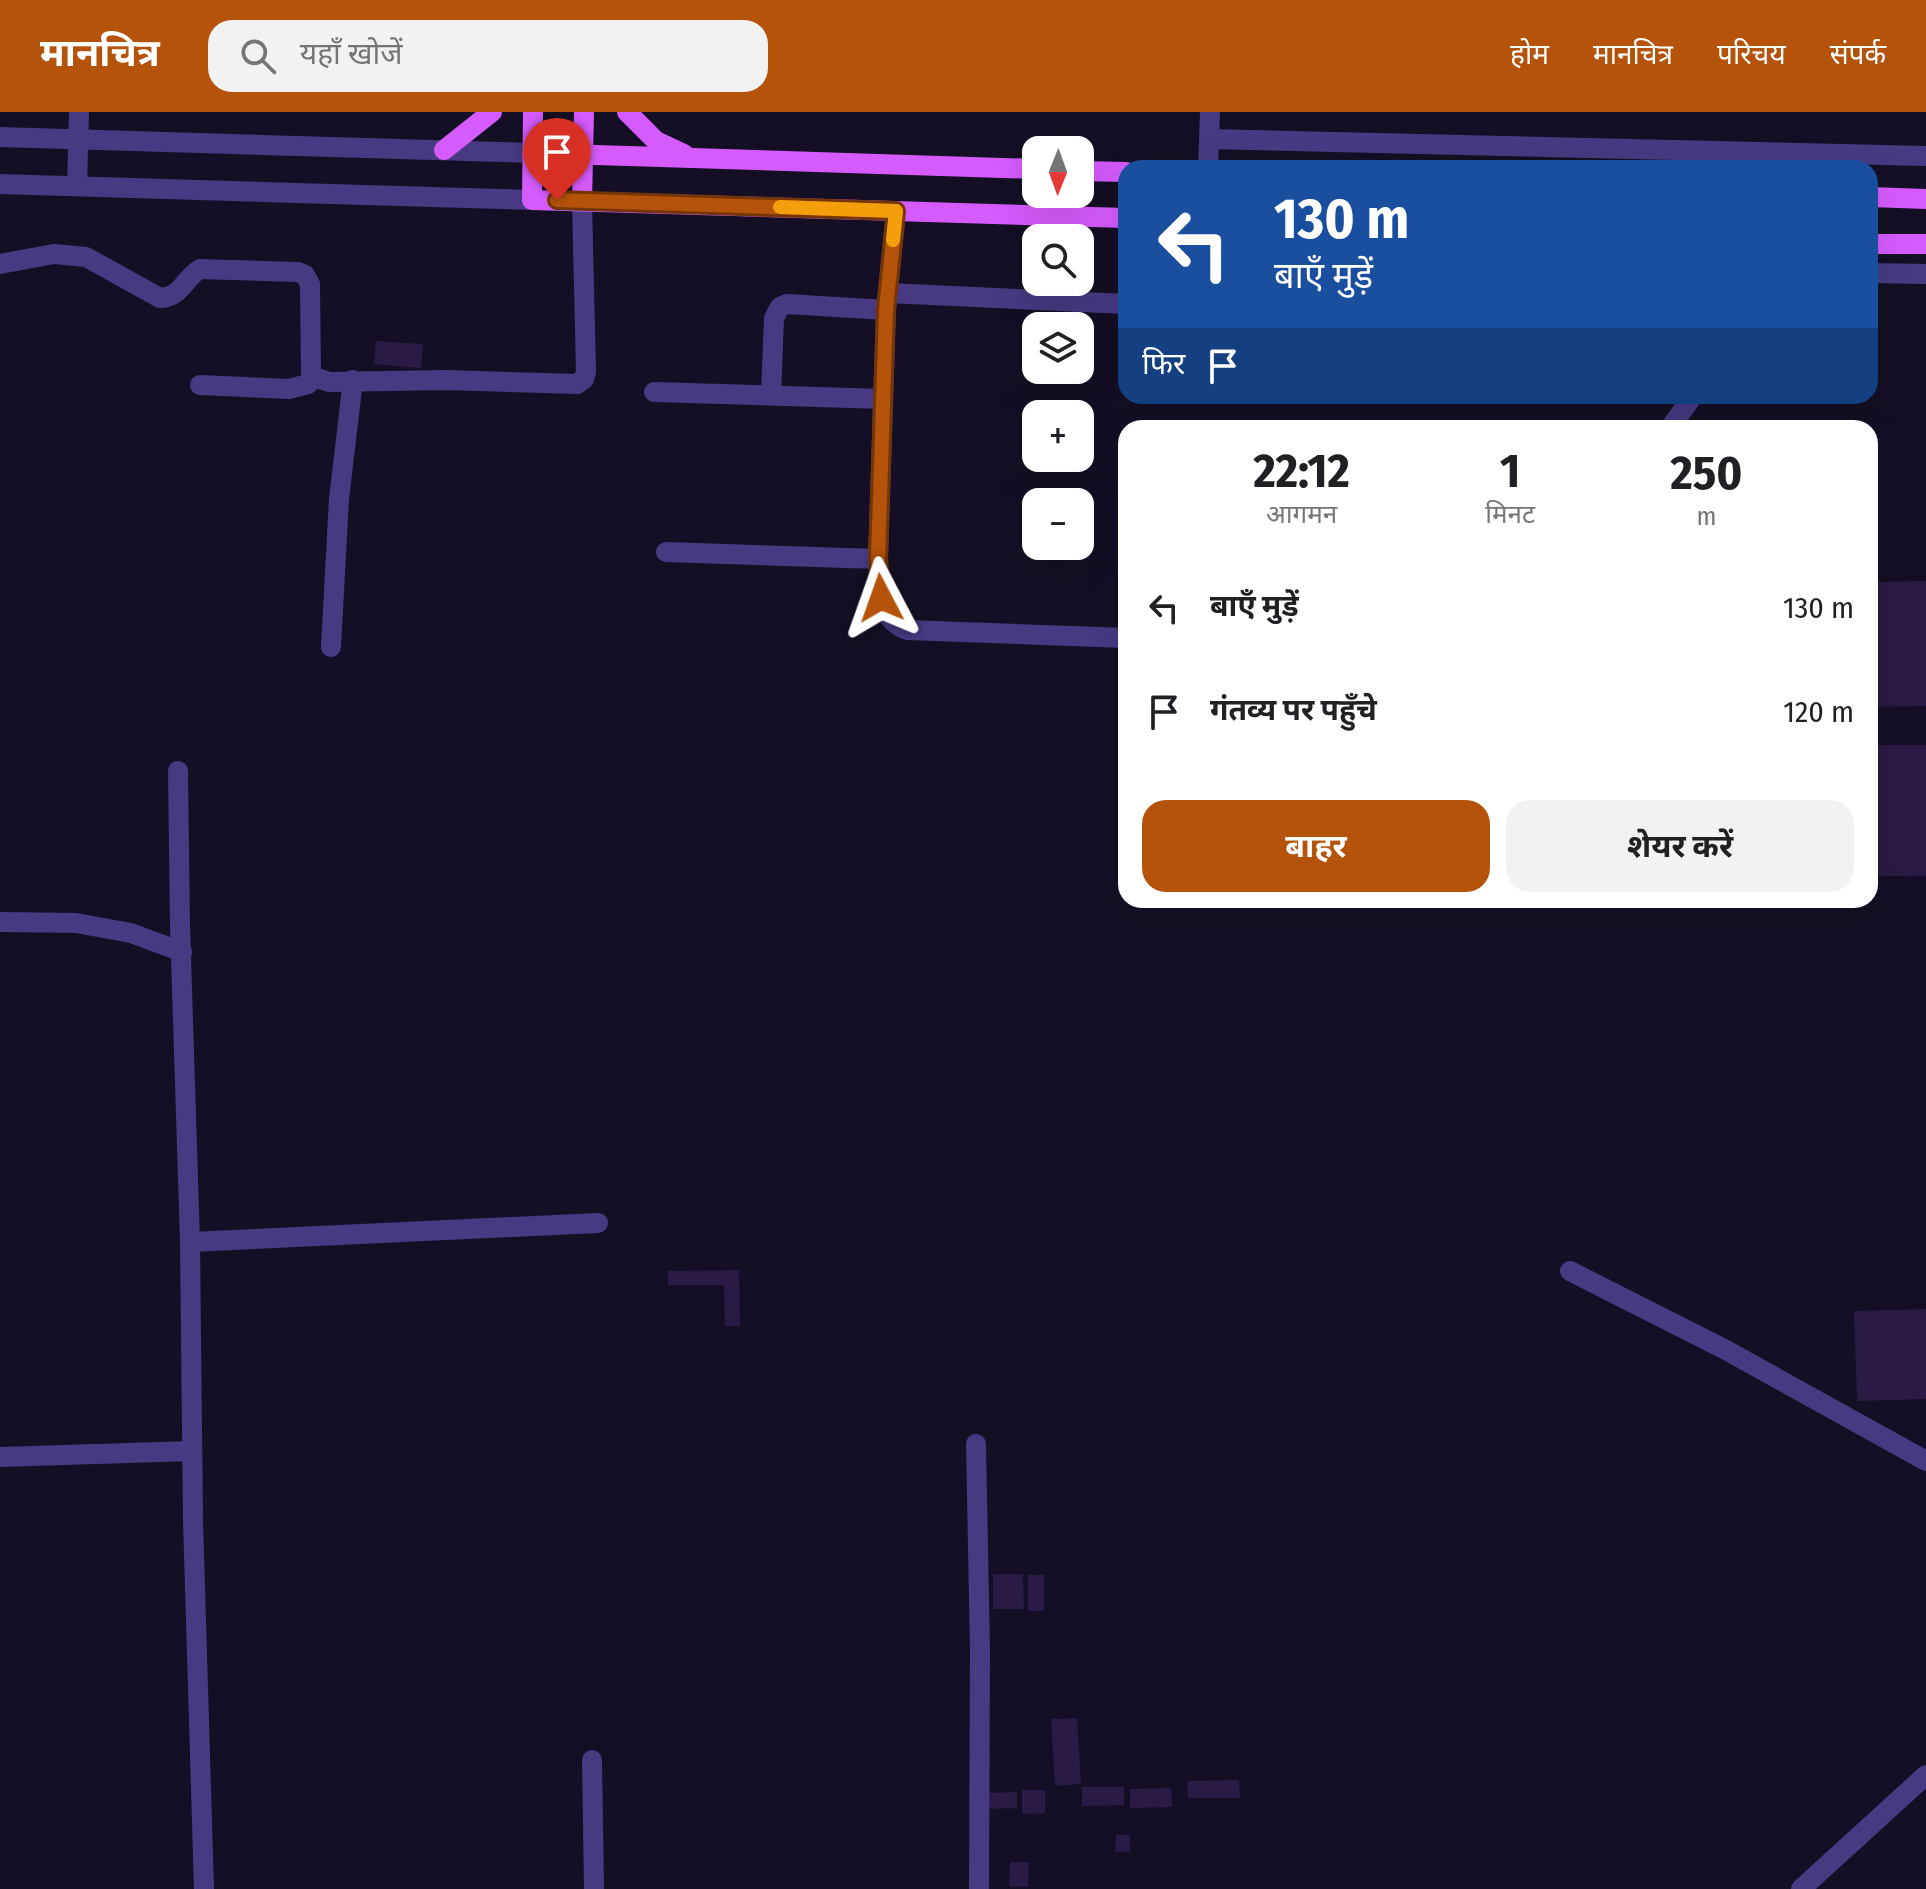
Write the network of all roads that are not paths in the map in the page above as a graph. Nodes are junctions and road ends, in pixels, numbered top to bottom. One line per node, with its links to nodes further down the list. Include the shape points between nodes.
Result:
1 (79, 112): 8 (street)
2 (492, 112): 10 (main road)
3 (533, 112): 11 (main road)
4 (584, 112): 12 (main road)
5 (627, 112): 14 (main road, via 656,141)
6 (1210, 112): 9 (street)
7 (0, 137): 8 (street)
8 (79, 139): 10 (street); 20 (street)
9 (1209, 139): 13 (street); 15 (street)
10 (444, 150): 11 (street)
11 (532, 153): 12 (main road); 23 (main road)
12 (583, 155): 14 (main road); 24 (main road)
13 (1926, 156)
14 (694, 158): 16 (main road)
15 (1208, 160)
16 (1022, 169)
17 (1094, 171): 18 (main road)
18 (1118, 172)
19 (0, 184): 20 (street)
20 (77, 186): 23 (street)
21 (1878, 197): 22 (main road)
22 (1926, 199)
23 (532, 200): 24 (main road)
24 (582, 201): 25 (main road); 35 (street, via 584,379 570,386)
25 (896, 211): 26 (main road); 32 (street)
26 (1118, 218)
27 (1878, 244): 28 (main road)
28 (1926, 244)
29 (0, 264): 34 (street, via 72,254 160,298 179,292 200,269 298,272 310,284)
30 (1878, 273): 31 (street)
31 (1926, 274)
32 (887, 302): 33 (street); 38 (street, via 780,307 774,318); 39 (street)
33 (1118, 304)
34 (314, 377): 35 (street); 36 (street, via 289,389)
35 (353, 380): 43 (street, via 339,499)
36 (200, 385)
37 (654, 392): 38 (street)
38 (771, 395): 39 (street)
39 (883, 399): 41 (street)
40 (666, 552): 41 (street)
41 (878, 559): 42 (street, via 885,611 893,624 907,630)
42 (1118, 638)
43 (331, 647)
44 (178, 771): 46 (street)
45 (0, 922): 46 (street, via 76,923 131,933)
46 (182, 952): 48 (street)
47 (598, 1223): 48 (street)
48 (190, 1242): 51 (street)
49 (1570, 1271): 53 (street)
50 (976, 1444): 58 (street)
51 (192, 1451): 52 (street); 56 (street)
52 (0, 1457)
53 (1926, 1461)
54 (592, 1760): 57 (street)
55 (1926, 1775): 59 (street)
56 (204, 1889)
57 (594, 1889)
58 (979, 1889)
59 (1801, 1889)

